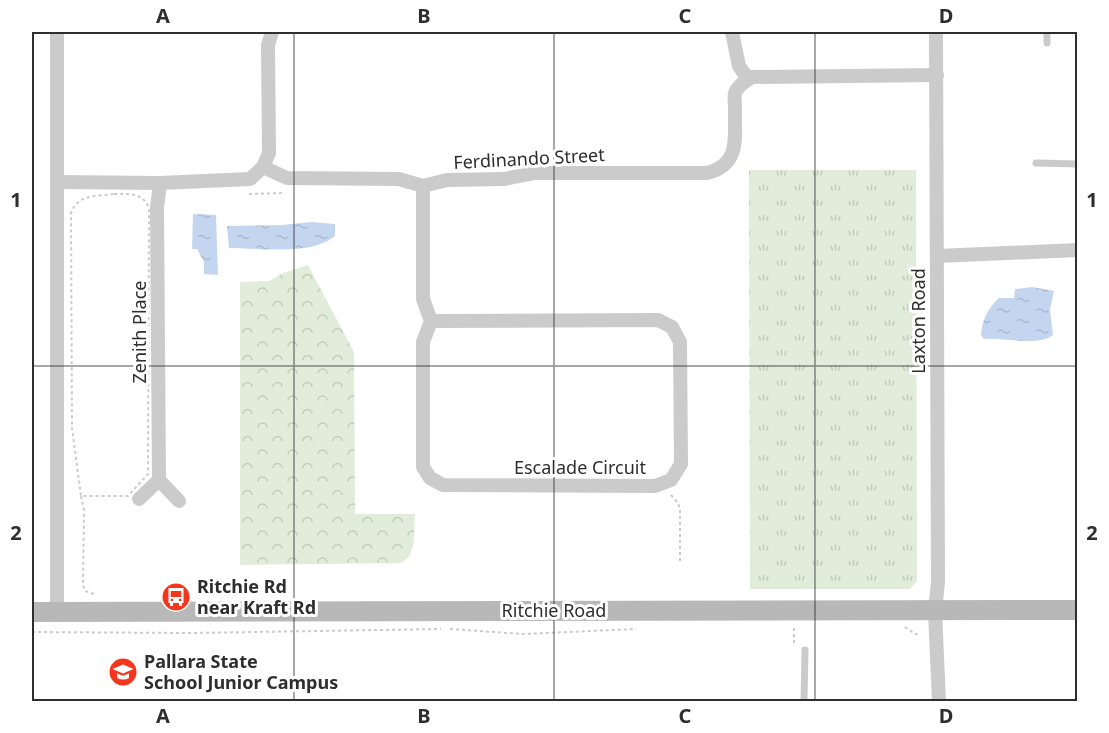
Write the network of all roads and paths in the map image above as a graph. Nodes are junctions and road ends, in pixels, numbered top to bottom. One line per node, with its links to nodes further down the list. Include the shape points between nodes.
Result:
1 (57, 32): 12 (street)
2 (272, 32): 11 (street, via 268,45 269,153)
3 (732, 32): 8 (street, via 739,66)
4 (936, 32): 7 (street, Laxton Road)
5 (1047, 32): 6 (lane)
6 (1047, 43)
7 (937, 75): 8 (street); 18 (street, Laxton Road)
8 (748, 79): 14 (street, Ferdinando Street, via 735,93 734,151 720,169 535,173 504,179 447,180)
9 (1036, 163): 10 (lane)
10 (1077, 164)
11 (263, 167): 13 (street, via 250,178); 14 (street, Ferdinando Street, via 287,178 399,179)
12 (57, 182): 13 (street); 29 (street)
13 (160, 183): 20 (street, Zenith Place)
14 (423, 186): 19 (street, via 423,299)
15 (286, 192): 16 (path)
16 (245, 194)
17 (1077, 250): 18 (street)
18 (937, 256): 27 (street, Laxton Road)
19 (431, 321): 19 (street, Escalade Circuit, via 423,342 423,467 432,479 443,485 655,486 671,480 681,464 680,342 672,327 658,320)
20 (159, 480): 23 (street); 24 (street)
21 (669, 493): 25 (path, via 680,509)
22 (81, 496): 22 (path, via 72,428 71,213 77,201 85,198 133,194 145,200 149,208 148,474 128,496); 26 (path, via 83,585 85,591)
23 (139, 499)
24 (179, 501)
25 (680, 564)
26 (95, 594)
27 (935, 610): 28 (street, Ritchie Road); 29 (street, Ritchie Road); 34 (street, Laxton Road)
28 (1077, 610)
29 (57, 611): 30 (street, Ritchie Road)
30 (32, 612)
31 (905, 627): 34 (path, via 915,634)
32 (639, 629): 33 (path, via 523,634 448,629)
33 (32, 632)
34 (936, 634): 37 (street, Laxton Road)
35 (805, 650): 36 (lane)
36 (804, 702)
37 (939, 702)

